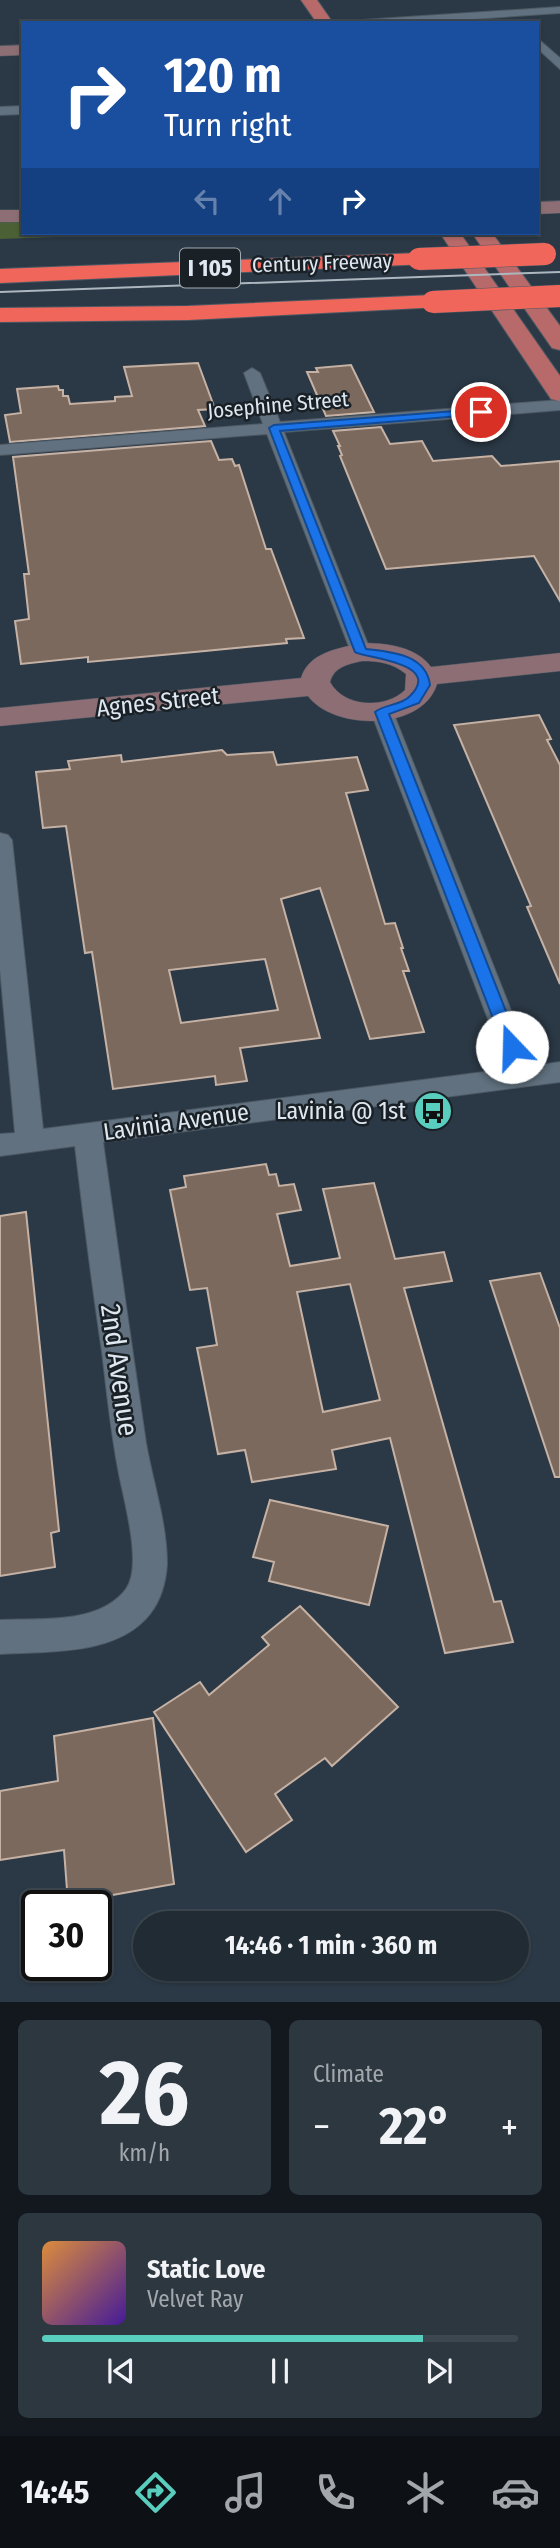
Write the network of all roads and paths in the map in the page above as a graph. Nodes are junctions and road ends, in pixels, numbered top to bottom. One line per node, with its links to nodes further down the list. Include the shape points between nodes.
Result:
1 (309, 0): 5 (main road)
2 (498, 0): 4 (street)
3 (560, 10): 4 (street)
4 (510, 13): 6 (street); 7 (street)
5 (324, 21)
6 (392, 21)
7 (518, 21)
8 (539, 43): 11 (street)
9 (21, 50): 10 (street)
10 (0, 51)
11 (560, 65)
12 (21, 110): 13 (street)
13 (0, 111)
14 (560, 207): 15 (street)
15 (539, 208)
16 (0, 216): 17 (street)
17 (21, 216)
18 (451, 235): 26 (main road)
19 (483, 235): 24 (main road)
20 (553, 253): 21 (highway, Century Freeway / I 105, bridge)
21 (0, 276)
22 (560, 296): 23 (highway, Century Freeway / I 105, bridge, via 188,313)
23 (0, 315)
24 (560, 343)
25 (252, 373): 28 (street)
26 (560, 394)
27 (560, 405): 28 (street, Josephine Street)
28 (274, 428): 29 (street, Josephine Street); 30 (street)
29 (0, 450)
30 (361, 652): 32 (street, via 402,659); 33 (street, via 329,661 319,669)
31 (560, 662): 32 (street)
32 (423, 677): 34 (street, via 424,685 415,700)
33 (315, 686): 34 (street, via 320,695 341,707); 35 (street, Agnes Street)
34 (382, 712): 38 (street)
35 (0, 717)
36 (0, 840): 40 (street)
37 (560, 1072): 38 (street, Lavinia Avenue)
38 (524, 1077): 39 (street, Lavinia Avenue)
39 (88, 1134): 40 (street, Lavinia Avenue); 42 (street, 2nd Avenue, via 149,1552 147,1586 125,1615 107,1624)
40 (30, 1141): 41 (street, Lavinia Avenue)
41 (0, 1145)
42 (0, 1637)

